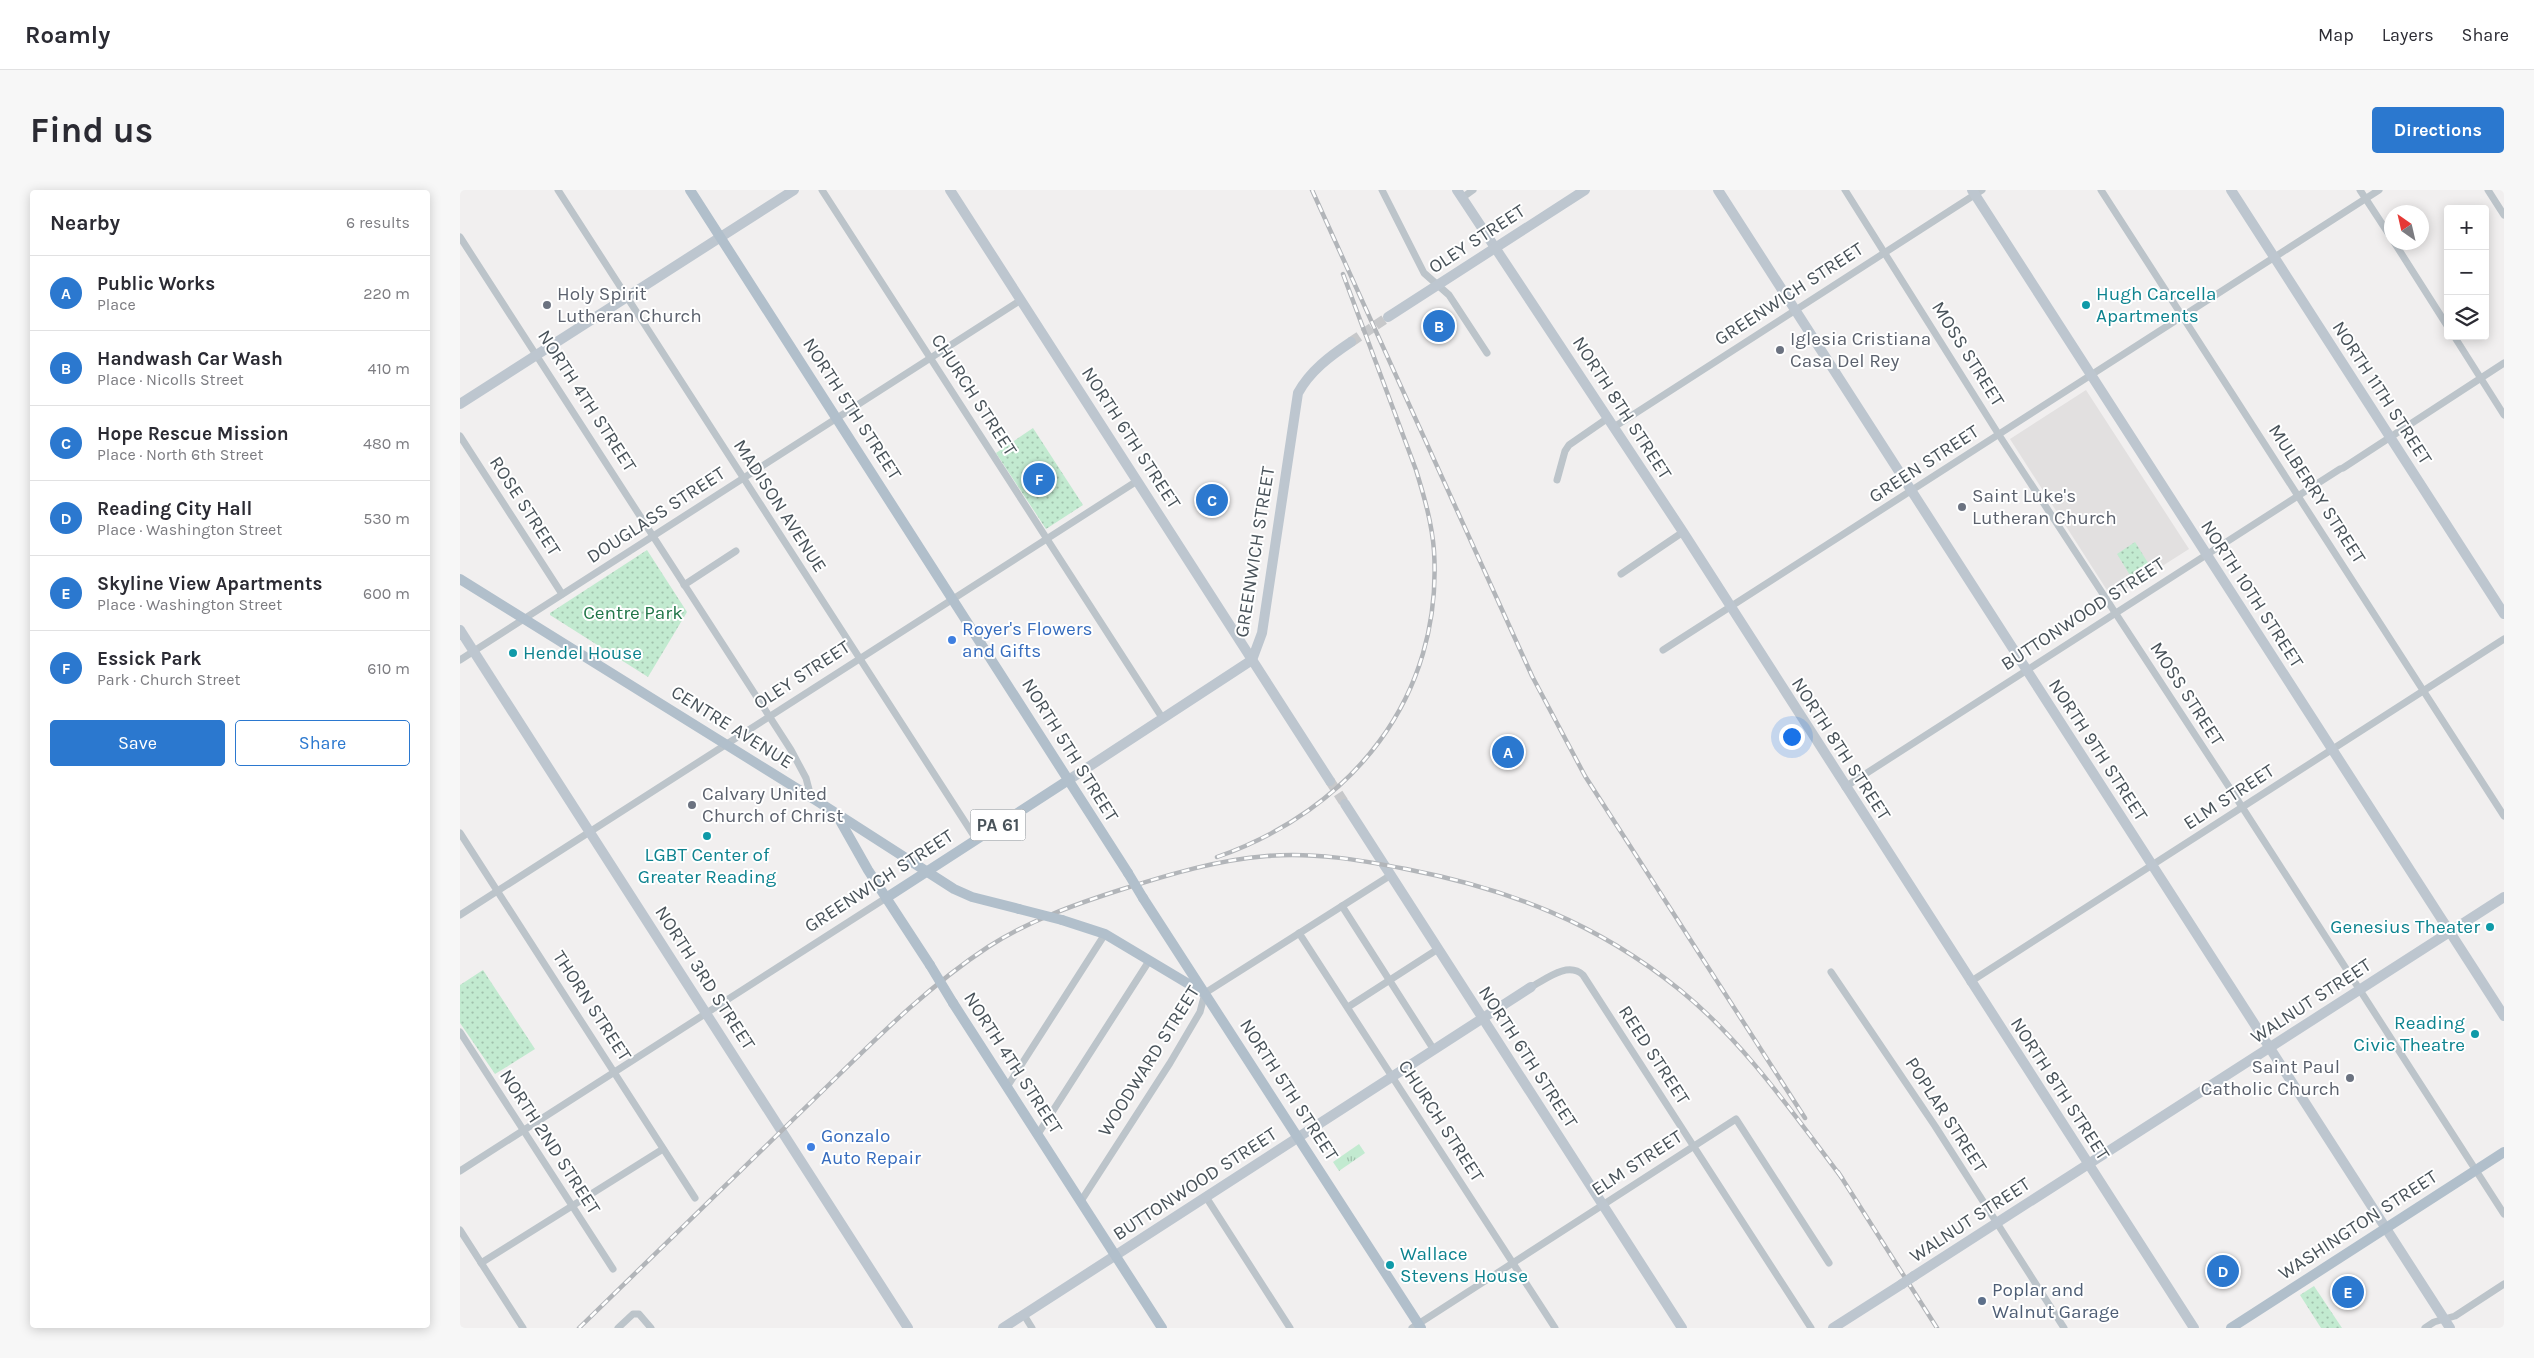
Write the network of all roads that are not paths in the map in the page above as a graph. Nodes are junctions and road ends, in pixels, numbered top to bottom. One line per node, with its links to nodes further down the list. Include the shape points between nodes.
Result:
1 (558, 190): 28 (street, MADISON AVENUE)
2 (690, 190): 22 (main road, NORTH 5TH STREET)
3 (794, 190): 22 (street)
4 (822, 190): 38 (street, CHURCH STREET)
5 (950, 190): 29 (street, NORTH 6TH STREET)
6 (1382, 190): 27 (street, via 1424,273)
7 (1473, 190): 17 (street)
8 (1585, 190): 23 (street, OLEY STREET)
9 (1718, 190): 30 (street, NORTH 9TH STREET)
10 (1845, 190): 25 (street, MOSS STREET)
11 (2101, 190): 32 (street, MULBERRY STREET)
12 (2231, 190): 26 (street, NORTH 11TH STREET)
13 (2360, 190): 18 (street)
14 (2379, 190): 18 (street, GREEN STREET)
15 (2488, 190): 19 (street)
16 (1976, 192): 25 (street, GREENWICH STREET); 40 (street, NORTH 10TH STREET)
17 (1459, 194): 23 (street, NORTH 8TH STREET)
18 (2365, 199): 20 (street); 26 (street, GREEN STREET)
19 (2504, 215)
20 (2384, 227)
21 (460, 237): 37 (street, NORTH 4TH STREET)
22 (720, 237): 28 (street); 44 (main road, NORTH 5TH STREET)
23 (1496, 248): 27 (street, OLEY STREET); 45 (street, NORTH 8TH STREET)
24 (2399, 250): 33 (street)
25 (1885, 252): 30 (street, GREENWICH STREET); 46 (street, MOSS STREET)
26 (2274, 257): 32 (street, GREEN STREET); 48 (street, NORTH 11TH STREET)
27 (1438, 285): 31 (street, OLEY STREET); 36 (street, via 1449,295)
28 (628, 296): 37 (street); 49 (street, MADISON AVENUE)
29 (1021, 300): 38 (street, DOUGLASS STREET); 50 (street, NORTH 6TH STREET)
30 (1795, 311): 45 (street, GREENWICH STREET); 52 (street, NORTH 9TH STREET)
31 (1388, 317)
32 (2182, 317): 40 (street, GREEN STREET); 53 (street, MULBERRY STREET)
33 (2444, 321)
34 (2457, 340): 41 (street)
35 (1351, 342): 74 (street, GREENWICH STREET, via 1319,366 1304,381 1298,393 1262,633)
36 (1488, 353)
37 (536, 355): 42 (street); 55 (street, NORTH 4TH STREET)
38 (930, 358): 44 (street, DOUGLASS STREET); 56 (street, CHURCH STREET)
39 (2504, 364): 41 (street, BUTTONWOOD STREET)
40 (2091, 376): 46 (street, GREEN STREET); 58 (street, NORTH 10TH STREET)
41 (2481, 378): 43 (street); 48 (street, BUTTONWOOD STREET)
42 (460, 404)
43 (2504, 415)
44 (837, 418): 49 (street, DOUGLASS STREET); 63 (main road, NORTH 5TH STREET)
45 (1611, 422): 51 (street, GREENWICH STREET, via 1569,445 1564,451); 54 (street, NORTH 8TH STREET)
46 (1999, 435): 52 (street, GREEN STREET); 65 (street, MOSS STREET)
47 (460, 436): 62 (street, ROSE STREET)
48 (2390, 437): 53 (street, BUTTONWOOD STREET); 66 (street, NORTH 11TH STREET)
49 (743, 478): 55 (street, DOUGLASS STREET); 72 (street, MADISON AVENUE)
50 (1137, 480): 56 (street, OLEY STREET); 74 (street, NORTH 6TH STREET)
51 (1556, 480)
52 (1911, 492): 64 (street, GREEN STREET); 75 (street, NORTH 9TH STREET)
53 (2299, 496): 58 (street, BUTTONWOOD STREET); 76 (street, MULBERRY STREET)
54 (1683, 532): 59 (street); 64 (street, NORTH 8TH STREET)
55 (652, 536): 61 (street, NORTH 4TH STREET); 62 (street, DOUGLASS STREET)
56 (1046, 539): 63 (street, OLEY STREET); 78 (street, CHURCH STREET)
57 (736, 551): 61 (street)
58 (2207, 555): 65 (street, BUTTONWOOD STREET); 80 (street, NORTH 10TH STREET)
59 (1621, 574)
60 (460, 579): 67 (main road, CENTRE AVENUE)
61 (684, 585): 77 (street, NORTH 4TH STREET)
62 (562, 594): 67 (street, DOUGLASS STREET)
63 (953, 599): 72 (street, OLEY STREET); 81 (main road, NORTH 5TH STREET)
64 (1730, 607): 70 (street, GREEN STREET); 83 (street, NORTH 8TH STREET)
65 (2115, 614): 75 (street, BUTTONWOOD STREET); 86 (street, MOSS STREET)
66 (2504, 614)
67 (524, 618): 71 (street, DOUGLASS STREET); 79 (main road, CENTRE AVENUE)
68 (460, 630): 71 (street, NORTH 3RD STREET)
69 (2504, 639): 76 (street, ELM STREET)
70 (1663, 650)
71 (473, 651): 73 (street, DOUGLASS STREET); 89 (street, NORTH 3RD STREET)
72 (860, 659): 77 (street, OLEY STREET); 91 (street, MADISON AVENUE)
73 (460, 660)
74 (1252, 660): 78 (street, GREENWICH STREET); 82 (street, NORTH 6TH STREET)
75 (2027, 672): 83 (street, BUTTONWOOD STREET); 92 (street, NORTH 9TH STREET)
76 (2425, 690): 80 (street, ELM STREET); 88 (street, MULBERRY STREET)
77 (769, 716): 79 (street, OLEY STREET); 84 (street, NORTH 4TH STREET, via 806,778)
78 (1163, 719): 81 (street, GREENWICH STREET)
79 (726, 744): 84 (main road, CENTRE AVENUE); 89 (street, OLEY STREET)
80 (2332, 750): 86 (street, ELM STREET); 100 (street, NORTH 10TH STREET)
81 (1070, 779): 91 (main road, GREENWICH STREET / PA 61); 110 (main road, NORTH 5TH STREET, bridge)
82 (1330, 781)
83 (1845, 787): 107 (street, NORTH 8TH STREET)
84 (811, 797): 87 (main road, CENTRE AVENUE)
85 (1345, 804): 94 (street, NORTH 6TH STREET)
86 (2242, 808): 92 (street, ELM STREET); 109 (street, MOSS STREET)
87 (838, 816): 93 (main road, CENTRE AVENUE); 97 (main road, NORTH 4TH STREET)
88 (2504, 816)
89 (590, 831): 95 (street, OLEY STREET); 112 (street, NORTH 3RD STREET)
90 (460, 833): 95 (street, THORN STREET)
91 (976, 839): 93 (main road, GREENWICH STREET / PA 61)
92 (2152, 866): 107 (street, ELM STREET); 116 (street, NORTH 9TH STREET)
93 (927, 871): 97 (main road, GREENWICH STREET / PA 61); 102 (main road, CENTRE AVENUE, bridge, via 954,889)
94 (1391, 875): 98 (street, WOODWARD STREET); 103 (street, NORTH 6TH STREET)
95 (498, 891): 99 (street, OLEY STREET); 118 (street, THORN STREET)
96 (2504, 897): 100 (street, WALNUT STREET)
97 (886, 898): 112 (street, GREENWICH STREET); 120 (main road, NORTH 4TH STREET, bridge)
98 (1342, 906): 101 (street, WOODWARD STREET); 106 (street)
99 (460, 915)
100 (2450, 932): 109 (street, WALNUT STREET); 113 (street, NORTH 10TH STREET)
101 (1299, 933): 110 (street, WOODWARD STREET); 111 (street, CHURCH STREET)
102 (1105, 934): 104 (main road, CENTRE AVENUE); 120 (street)
103 (1438, 949): 106 (street); 114 (street, NORTH 6TH STREET)
104 (1148, 961): 110 (main road, CENTRE AVENUE); 122 (street)
105 (1830, 972): 136 (street, POPLAR STREET)
106 (1390, 980): 111 (street); 117 (street)
107 (1970, 982): 127 (street, NORTH 8TH STREET)
108 (1531, 986): 114 (street, BUTTONWOOD STREET); 124 (street, REED STREET, via 1568,969 1577,969)
109 (2359, 991): 116 (street, WALNUT STREET); 128 (street, MOSS STREET)
110 (1205, 993): 123 (main road, NORTH 5TH STREET); 132 (street, WOODWARD STREET, via 1200,1012 1174,1056)
111 (1348, 1007): 119 (street, CHURCH STREET)
112 (707, 1012): 118 (street, GREENWICH STREET); 151 (street, NORTH 3RD STREET)
113 (2504, 1016)
114 (1483, 1019): 117 (street, BUTTONWOOD STREET); 133 (street, NORTH 6TH STREET)
115 (460, 1032): 121 (street, NORTH 2ND STREET)
116 (2270, 1049): 127 (street, WALNUT STREET); 137 (street, NORTH 9TH STREET)
117 (1434, 1050): 119 (street, BUTTONWOOD STREET)
118 (615, 1072): 121 (street, GREENWICH STREET); 125 (street, THORN STREET)
119 (1393, 1077): 123 (street, BUTTONWOOD STREET); 141 (street, CHURCH STREET)
120 (1007, 1087): 122 (main road, NORTH 4TH STREET)
121 (524, 1130): 129 (street, GREENWICH STREET); 134 (street, NORTH 2ND STREET)
122 (1038, 1134): 132 (main road, NORTH 4TH STREET)
123 (1299, 1137): 130 (street, BUTTONWOOD STREET); 147 (main road, NORTH 5TH STREET)
124 (1693, 1147): 133 (street, ELM STREET); 142 (street, ELM STREET, via 1736,1119); 158 (street, REED STREET)
125 (663, 1149): 131 (street, THORN STREET); 134 (street)
126 (2504, 1152): 128 (main road, WASHINGTON STREET)
127 (2088, 1165): 136 (street, WALNUT STREET); 161 (street, NORTH 8TH STREET)
128 (2475, 1170): 135 (street, MOSS STREET); 137 (main road, WASHINGTON STREET)
129 (460, 1171)
130 (1206, 1197): 139 (street, BUTTONWOOD STREET); 155 (street)
131 (695, 1198)
132 (1081, 1201): 139 (main road, NORTH 4TH STREET)
133 (1603, 1205): 141 (street, ELM STREET); 157 (street, NORTH 6TH STREET)
134 (572, 1206): 140 (street); 143 (street, NORTH 2ND STREET)
135 (2504, 1214)
136 (1998, 1223): 159 (street, WALNUT STREET, bridge); 160 (street, POPLAR STREET)
137 (2385, 1228): 146 (street, NORTH 9TH STREET); 162 (main road, WASHINGTON STREET)
138 (460, 1230): 140 (street)
139 (1116, 1256): 145 (street, BUTTONWOOD STREET); 154 (main road, NORTH 4TH STREET)
140 (481, 1263): 148 (street)
141 (1513, 1263): 147 (street, ELM STREET); 156 (street, CHURCH STREET)
142 (1829, 1264)
143 (613, 1269)
144 (2504, 1284): 146 (street)
145 (1024, 1315): 152 (street, BUTTONWOOD STREET); 153 (street)
146 (2447, 1324): 163 (street)
147 (1417, 1327)
148 (523, 1328)
149 (618, 1328): 150 (street, via 633,1314 639,1314)
150 (651, 1328)
151 (908, 1328)
152 (1003, 1328)
153 (1032, 1328)
154 (1162, 1328)
155 (1290, 1328)
156 (1555, 1328)
157 (1682, 1328)
158 (1811, 1328)
159 (1833, 1328)
160 (2064, 1328)
161 (2194, 1328)
162 (2231, 1328)
163 (2425, 1328)

